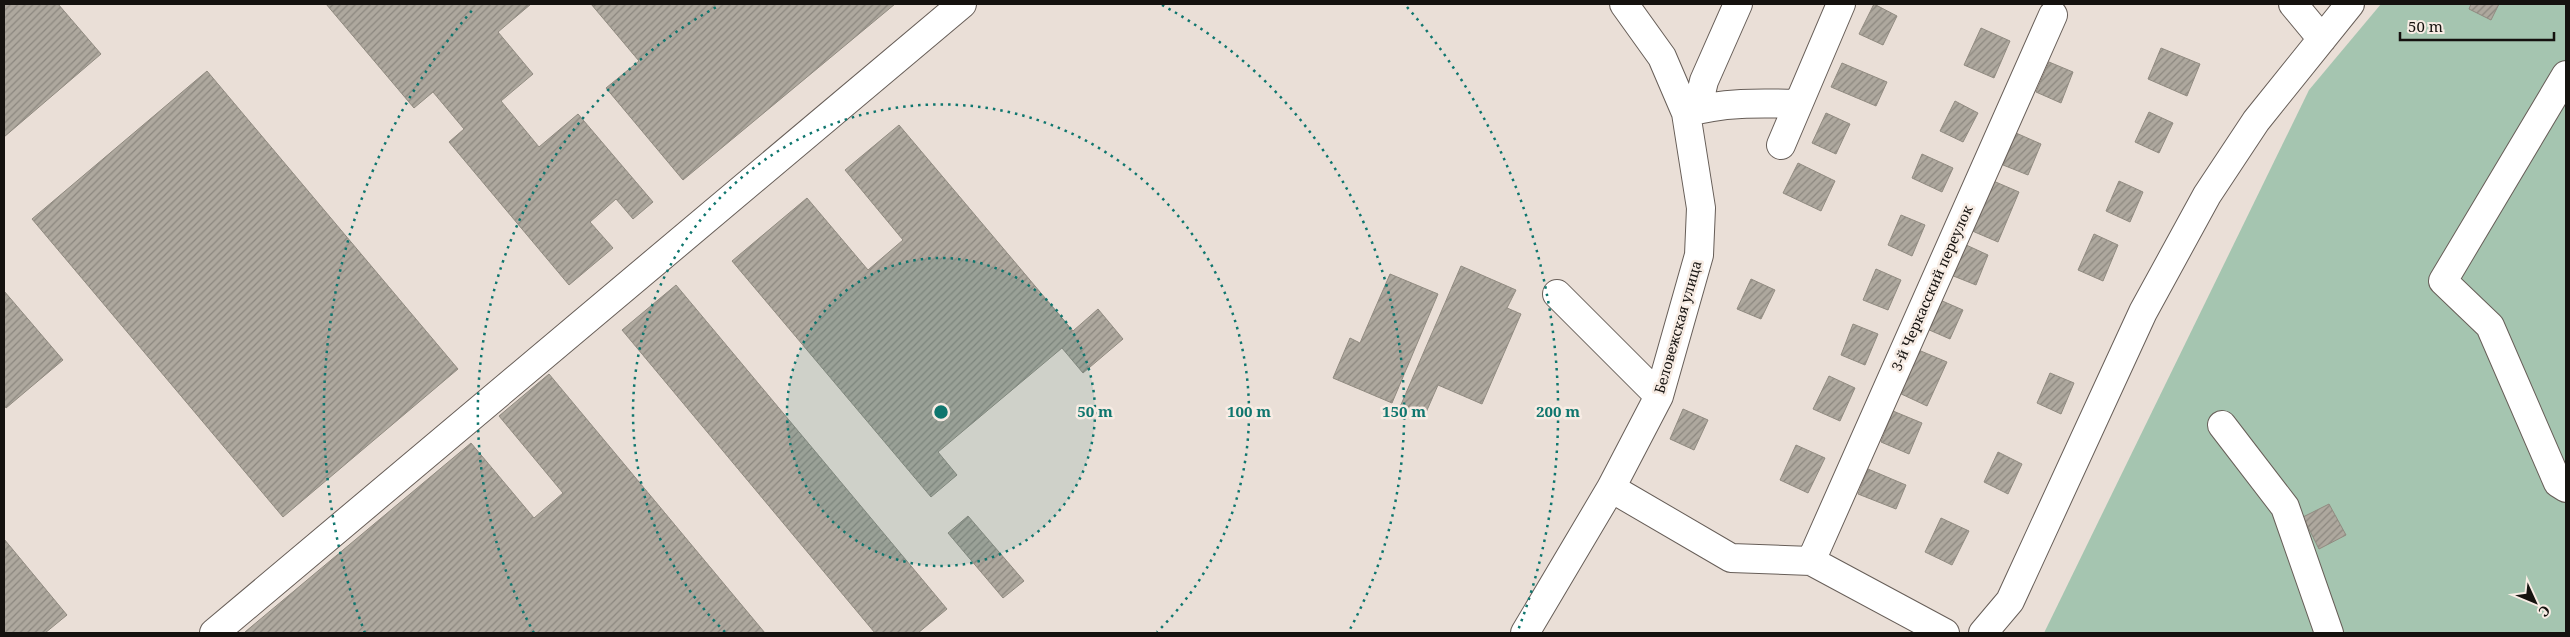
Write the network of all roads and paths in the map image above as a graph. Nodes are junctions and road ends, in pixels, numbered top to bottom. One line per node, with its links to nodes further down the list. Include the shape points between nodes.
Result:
1 (962, 4): 20 (street)
2 (1624, 4): 11 (street, Беловежская улица, via 1662,57)
3 (1738, 4): 11 (street)
4 (1841, 4): 10 (street)
5 (2293, 4): 8 (street)
6 (2350, 4): 8 (street)
7 (2054, 15): 18 (street, 3-й Черкасский переулок)
8 (2322, 39): 23 (street, via 2256,121 2207,195 2143,312 2010,600)
9 (2566, 75): 16 (street, via 2443,281 2490,326)
10 (1797, 104): 11 (street, via 1757,103); 12 (street)
11 (1691, 111): 14 (street, Беловежская улица, via 1701,208 1700,255)
12 (1781, 145)
13 (1557, 294): 14 (street)
14 (1659, 396): 17 (street, Беловежская улица)
15 (2222, 425): 19 (street, via 2285,507)
16 (2564, 481)
17 (1611, 488): 18 (street, via 1731,558); 21 (street, Беловежская улица)
18 (1811, 561): 22 (street)
19 (2323, 632)
20 (214, 633)
21 (1525, 633)
22 (1945, 633)
23 (1983, 633)

